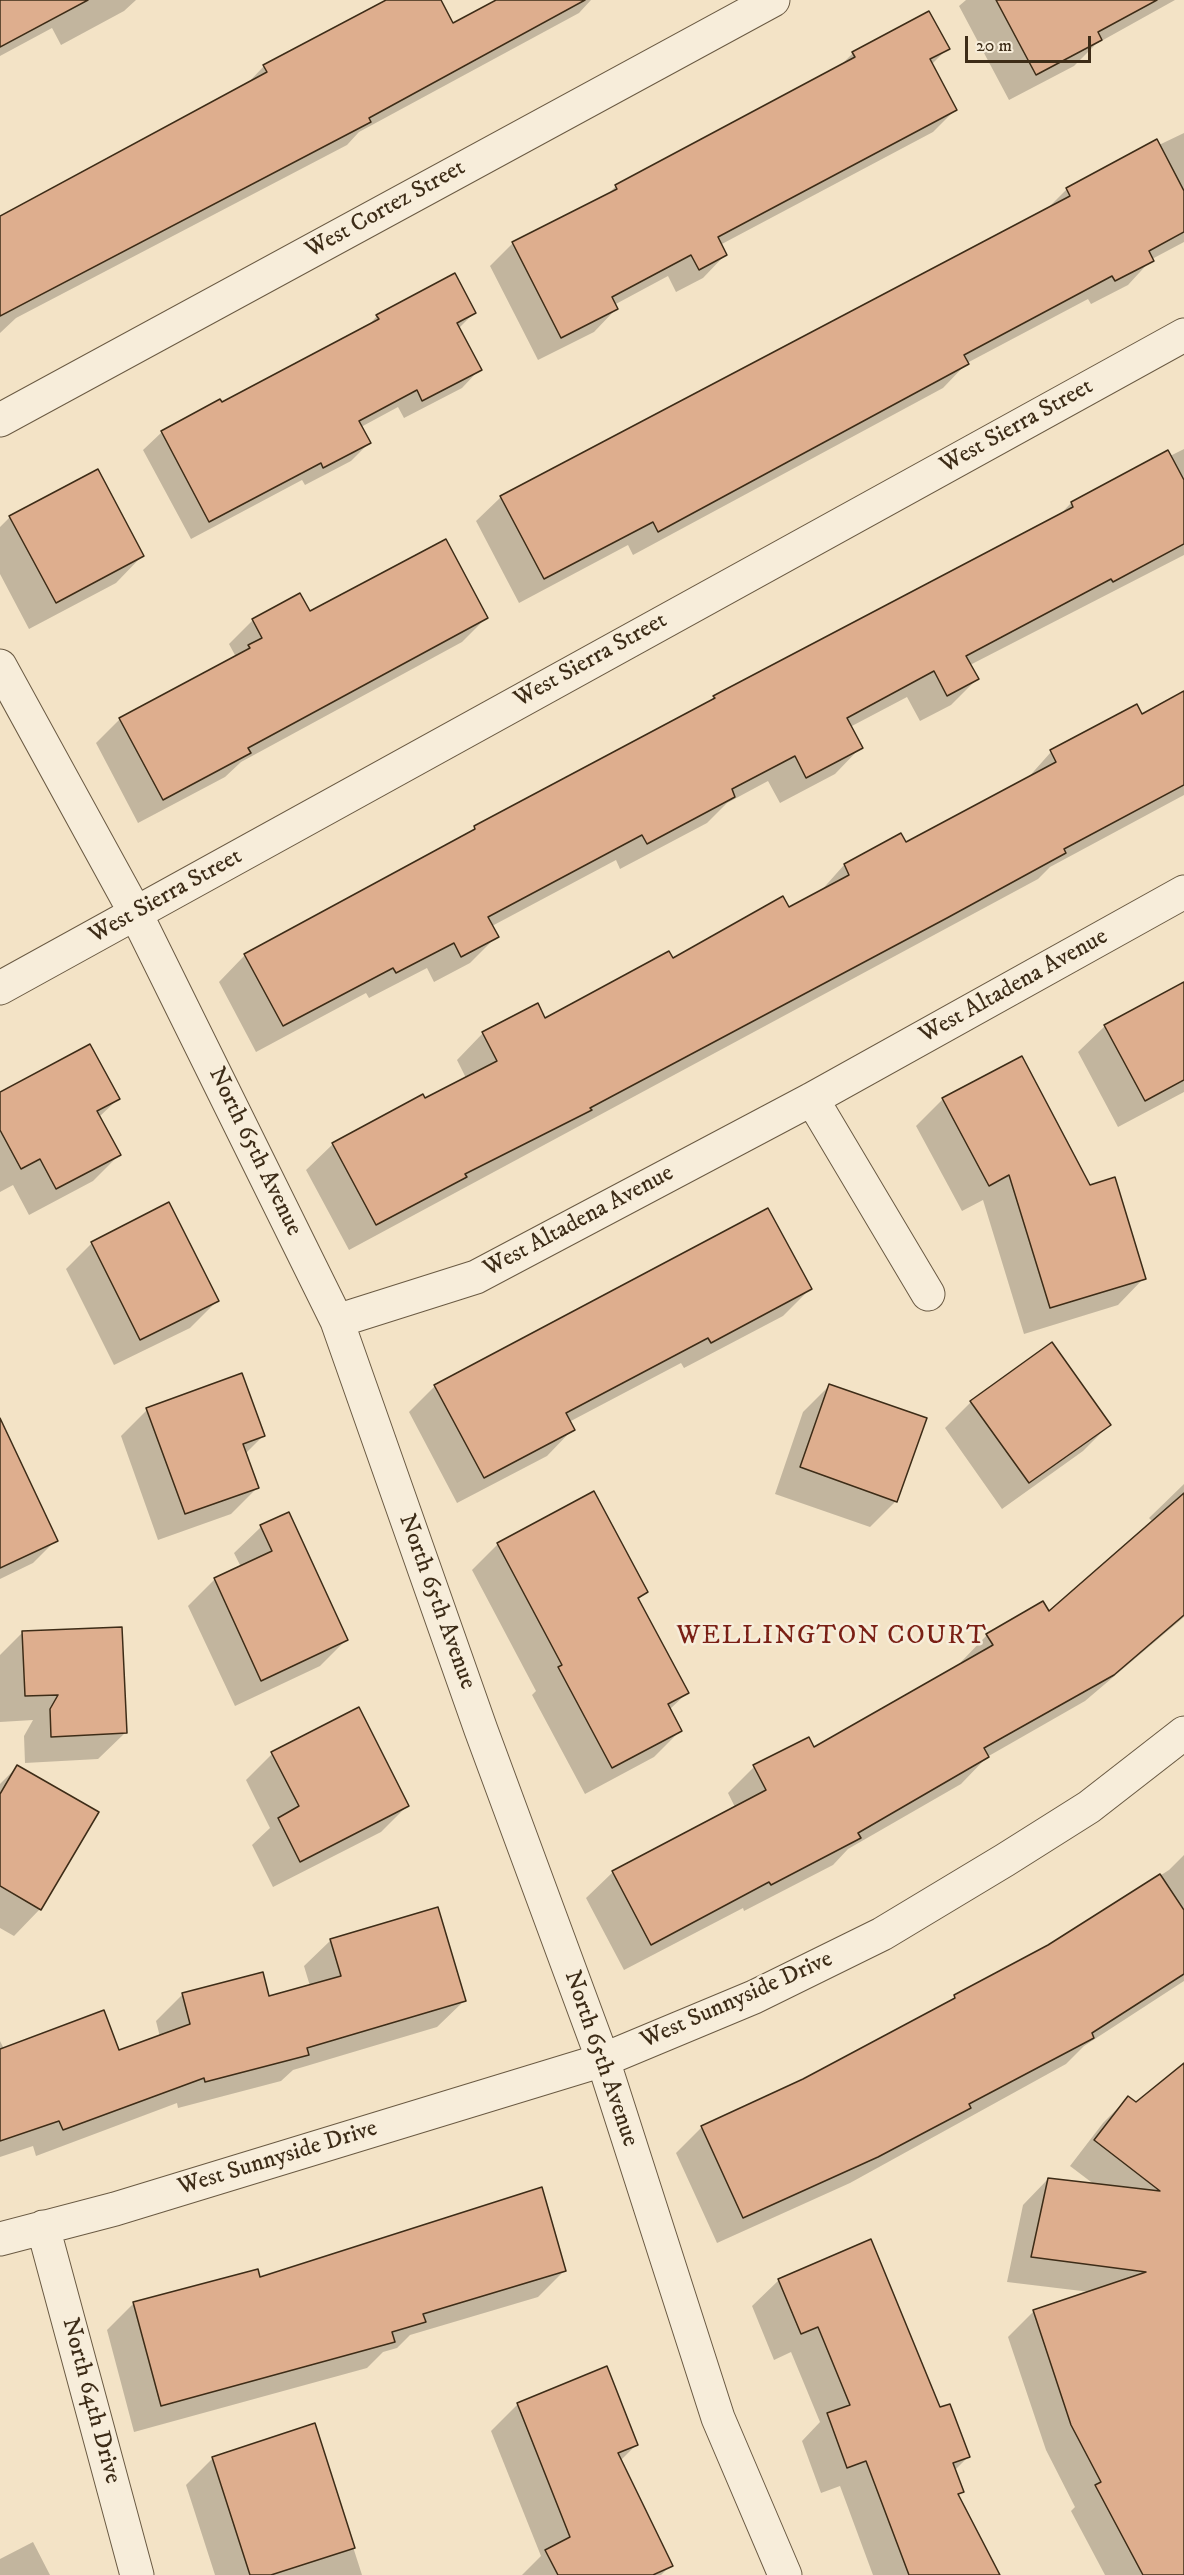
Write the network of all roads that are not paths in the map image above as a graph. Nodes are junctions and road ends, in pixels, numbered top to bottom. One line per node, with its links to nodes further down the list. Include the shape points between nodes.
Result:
1 (772, 0): 3 (street, West Cortez Street)
2 (1184, 335): 6 (street, West Sierra Street)
3 (0, 420)
4 (0, 666): 6 (street, North 65th Avenue)
5 (1184, 892): 8 (street, West Altadena Avenue)
6 (136, 914): 7 (street, West Sierra Street); 10 (street, North 65th Avenue)
7 (0, 988)
8 (812, 1099): 9 (street); 10 (street, West Altadena Avenue, via 476,1277)
9 (928, 1294)
10 (337, 1321): 12 (street, North 65th Avenue, via 481,1730)
11 (1184, 1733): 12 (street, West Sunnyside Drive, via 1089,1807 882,1934 754,1996)
12 (603, 2060): 13 (street, West Sunnyside Drive, via 115,2209); 16 (street, North 65th Avenue, via 718,2418)
13 (43, 2227): 14 (street, West Sunnyside Drive); 15 (street, North 64th Drive)
14 (0, 2239)
15 (137, 2575)
16 (785, 2575)

